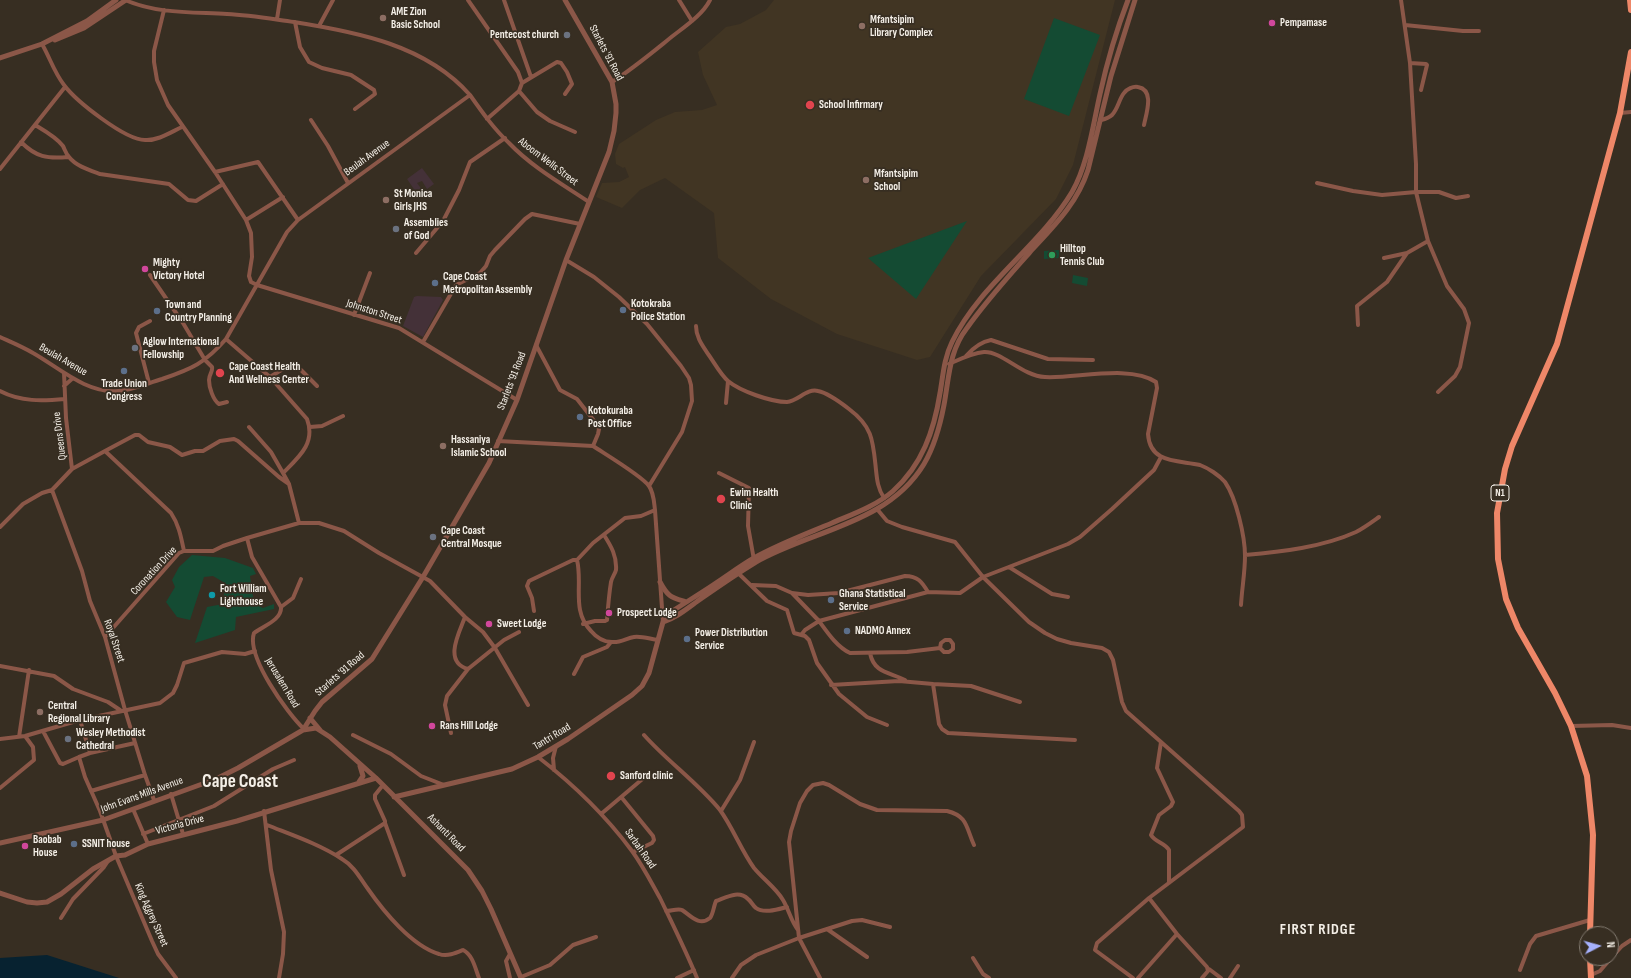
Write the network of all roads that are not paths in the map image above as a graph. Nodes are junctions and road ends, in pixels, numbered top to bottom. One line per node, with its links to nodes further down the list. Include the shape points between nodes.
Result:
1 (116, 0): 22 (street, via 87,21)
2 (126, 0): 14 (street); 22 (street, via 84,28)
3 (280, 0): 16 (street)
4 (332, 0): 20 (street)
5 (468, 0): 29 (street, via 518,72)
6 (504, 0): 27 (street)
7 (565, 0): 28 (street, Starlets '91 Road)
8 (679, 0): 17 (street)
9 (710, 0): 17 (street)
10 (1128, 0): 79 (street, via 1104,75 1082,168 1073,189 1059,211 961,325 950,345)
11 (1135, 0): 40 (street, via 1111,76)
12 (1401, 0): 19 (street)
13 (1630, 0): 15 (highway)
14 (164, 10): 16 (street); 43 (street, via 155,44 155,71 161,91)
15 (1631, 10)
16 (277, 19): 18 (street)
17 (692, 21): 28 (street)
18 (295, 22): 20 (street); 35 (street, via 300,47 309,62 352,75 374,90 375,94)
19 (1405, 25): 21 (street); 26 (street)
20 (319, 26): 34 (street, via 387,42 407,50 434,64)
21 (1479, 31)
22 (44, 43): 24 (street); 30 (street, via 54,69)
23 (1631, 52): 25 (highway, N1)
24 (0, 58)
25 (1631, 58): 37 (highway, N1)
26 (1410, 63): 31 (street, via 1427,65); 53 (street)
27 (531, 77): 29 (street); 33 (street, via 557,62 561,63 572,84)
28 (612, 82): 56 (street, Starlets '91 Road, via 616,104 614,131 609,152)
29 (522, 83): 32 (street)
30 (65, 87): 41 (street); 43 (street, via 122,133 134,138 158,138)
31 (1421, 90)
32 (519, 91): 38 (street); 44 (street, via 537,112)
33 (565, 94)
34 (470, 95): 38 (street, Aboom Wells Street); 50 (street, Beulah Avenue)
35 (355, 109)
36 (1631, 112): 37 (street)
37 (1620, 113): 158 (highway, N1, via 1557,344 1512,446 1497,513 1498,559 1506,599 1518,628)
38 (487, 119): 45 (street, Aboom Wells Street)
39 (311, 120): 50 (street)
40 (1101, 120): 42 (street, via 1111,117 1124,93 1137,86 1148,94); 79 (street, via 1079,193 1064,215 988,300 966,329)
41 (35, 125): 46 (street); 47 (street, via 55,138)
42 (1144, 126)
43 (182, 127): 49 (street)
44 (575, 132)
45 (505, 138): 56 (street, Aboom Wells Street, via 523,156); 61 (street, via 470,162 443,221)
46 (21, 142): 47 (street, via 38,155); 48 (street)
47 (68, 156): 52 (street, via 82,167 100,174 169,184 192,202)
48 (0, 169)
49 (215, 172): 52 (street); 55 (street, via 258,162)
50 (348, 183): 58 (street, Beulah Avenue)
51 (1317, 183): 53 (street, via 1382,195)
52 (223, 184): 57 (street)
53 (1416, 192): 54 (street, via 1442,193 1456,198); 60 (street)
54 (1468, 196)
55 (283, 197): 57 (street); 58 (street)
56 (589, 202): 59 (street, Starlets '91 Road)
57 (246, 220): 67 (street, via 251,234 250,279)
58 (298, 220): 67 (street, Beulah Avenue, via 287,232)
59 (580, 224): 64 (street, Starlets '91 Road); 74 (street, via 532,214 525,219 494,250 480,272 456,285)
60 (1428, 241): 62 (street); 88 (street, via 1447,286 1464,309 1469,324 1456,376)
61 (416, 253)
62 (1407, 253): 63 (street); 70 (street, via 1387,282 1357,306)
63 (1384, 258)
64 (566, 260): 75 (street, Starlets '91 Road); 104 (street, via 594,277 619,297 647,324 689,378 692,401 685,424)
65 (370, 273): 68 (street)
66 (150, 275): 77 (street, via 184,323)
67 (257, 285): 68 (street, Johnston Street); 73 (street, Beulah Avenue)
68 (354, 315): 74 (street, Johnston Street, via 399,328)
69 (150, 321): 84 (street, via 139,327 136,333)
70 (1358, 325)
71 (696, 326): 83 (street, via 702,345)
72 (0, 337): 80 (street, Beulah Avenue, via 32,352)
73 (226, 339): 77 (street, Beulah Avenue); 81 (street)
74 (423, 342): 90 (street, Johnston Street)
75 (536, 345): 90 (street, Starlets '91 Road); 97 (street, via 560,390 577,399 595,422 598,434)
76 (965, 357): 78 (street, via 974,347 991,340 1048,359); 79 (street); 99 (street, via 983,352 992,353 1032,375 1044,377 1095,373 1130,374 1150,378 1156,382 1157,388 1148,440)
77 (205, 360): 84 (street, Beulah Avenue, via 182,372); 91 (street, via 213,368 209,380 214,399 219,404)
78 (1093, 360)
79 (947, 364): 106 (street, via 927,444 916,465); 107 (street, via 940,420 928,457 902,491)
80 (64, 373): 82 (street, Beulah Avenue); 85 (street, Queens Drive)
81 (270, 377): 86 (street, via 291,364); 95 (street, via 307,419)
82 (73, 378): 84 (street, Beulah Avenue, via 100,390 111,391); 85 (street)
83 (728, 381): 92 (street); 106 (street, via 764,398 782,401 796,400 810,391 817,390 849,409 865,423 871,435 878,490)
84 (149, 383)
85 (64, 386): 89 (street, Queens Drive)
86 (317, 386)
87 (0, 391): 89 (street, via 25,400)
88 (1438, 392)
89 (65, 399): 100 (street, Queens Drive)
90 (517, 400): 96 (street, Starlets '91 Road)
91 (227, 402)
92 (726, 403)
93 (343, 416): 95 (street, via 322,426)
94 (248, 427): 101 (street, via 272,452)
95 (310, 427): 101 (street, via 306,449)
96 (498, 441): 97 (street); 120 (street, Starlets '91 Road, via 490,463)
97 (593, 446): 104 (street)
98 (105, 451): 100 (street); 103 (street, via 135,435 148,442 170,447 182,456 203,451 220,441 234,439); 114 (street, via 171,513 181,533)
99 (1161, 457): 115 (street, via 1170,461 1200,465 1224,481 1232,494); 118 (street, via 1154,470 1080,538)
100 (72, 469): 105 (street, Queens Drive)
101 (283, 473): 103 (street)
102 (720, 473): 117 (street, via 749,488 748,526)
103 (289, 484): 110 (street)
104 (649, 486): 108 (street)
105 (52, 490): 111 (street, via 23,504); 138 (street, Royal Street)
106 (884, 498): 117 (street, via 864,510 798,537)
107 (877, 509): 117 (street); 121 (street, via 887,521 894,524 955,542)
108 (655, 510): 112 (street, via 641,516 626,518); 123 (street)
109 (1379, 517): 115 (street, via 1356,532 1333,540 1277,552)
110 (299, 523): 113 (street, Coronation Drive); 120 (street, Coronation Drive, via 320,523 344,531)
111 (0, 527)
112 (604, 535): 116 (street); 135 (street, via 613,548 616,565 616,572 612,577 607,620)
113 (247, 538): 114 (street, Coronation Drive, via 213,551); 130 (street, via 252,557)
114 (184, 550): 138 (street, Coronation Drive)
115 (1245, 555): 129 (street)
116 (578, 560): 131 (street, via 529,581 527,586); 135 (street, via 580,616)
117 (755, 560): 119 (street)
118 (1009, 567): 121 (street); 127 (street, via 1052,594)
119 (737, 572): 124 (street); 128 (street); 134 (street, via 672,619)
120 (423, 577): 132 (street, Coronation Drive, via 437,587); 155 (street, Starlets '91 Road, via 372,659 322,702)
121 (983, 577): 125 (street, via 960,593); 171 (street, via 1024,618 1045,633 1064,641 1102,648 1109,652 1126,711)
122 (301, 579): 130 (street, via 293,598)
123 (660, 582): 128 (street, via 670,596); 134 (street)
124 (752, 585): 126 (street, via 776,586); 137 (street, via 767,601 787,610 794,632)
125 (928, 592): 126 (street, via 920,580 913,576 905,576 839,593); 133 (street)
126 (792, 593): 133 (street)
127 (1068, 597)
128 (686, 602): 134 (street, via 668,614)
129 (1242, 605)
130 (281, 607): 143 (street, Jerusalem Road, via 275,620 254,633)
131 (534, 612)
132 (464, 617): 141 (street, Coronation Drive, via 483,632); 146 (street, via 454,655 460,667)
133 (819, 621): 137 (street); 144 (street, via 846,651)
134 (663, 622): 139 (street, Tantri Road)
135 (583, 624): 140 (street, via 595,635)
136 (519, 632): 141 (street)
137 (801, 635): 151 (street, via 809,640 817,663)
138 (105, 637): 154 (street, Royal Street)
139 (658, 640): 140 (street, via 633,637); 173 (street, Tantri Road, via 649,673 642,686)
140 (611, 642): 148 (street, via 607,647 583,657)
141 (495, 648): 146 (street); 153 (street, Coronation Drive)
142 (940, 648): 144 (street)
143 (255, 651): 154 (street, via 245,654 213,653 184,663 177,685 167,699 160,703); 160 (street, Jerusalem Road, via 259,664 278,697)
144 (870, 653): 149 (street, via 872,660 880,669)
145 (0, 666): 147 (street)
146 (468, 669): 163 (street, via 447,696 444,705)
147 (28, 670): 154 (street, via 54,676 73,689); 167 (street)
148 (574, 674)
149 (907, 681): 150 (street); 151 (street)
150 (933, 684): 152 (street, via 971,686); 169 (street, via 939,724 948,733)
151 (831, 685): 157 (street, via 857,710)
152 (1020, 702)
153 (528, 705)
154 (122, 710): 156 (street); 172 (street, Royal Street)
155 (310, 718): 160 (street, Starlets '91 Road); 161 (street, Ashanti Road)
156 (80, 720): 162 (street); 174 (street)
157 (887, 725)
158 (1571, 726): 159 (street, via 1612,725); 216 (highway, N1, via 1587,776 1590,801)
159 (1631, 728)
160 (303, 730): 161 (street); 188 (street, John Evans Mills Avenue, via 232,771)
161 (320, 730): 178 (street, Ashanti Road)
162 (43, 731): 166 (street); 175 (street, via 60,763)
163 (450, 734)
164 (353, 735): 185 (street, via 391,754 421,776)
165 (644, 735): 194 (street)
166 (25, 736): 167 (street); 186 (street, via 33,747 34,760)
167 (19, 737): 168 (street)
168 (0, 739)
169 (1075, 740)
170 (754, 742): 194 (street, via 740,780)
171 (1161, 742): 210 (street, via 1157,768 1173,802 1159,815 1151,835 1169,850); 210 (street, via 1239,811 1244,821 1243,827)
172 (135, 743): 174 (street); 180 (street, Royal Street)
173 (556, 746): 176 (street, Tantri Road); 179 (street)
174 (90, 753): 175 (street)
175 (79, 757): 187 (street, King Aggrey Street)
176 (538, 757): 179 (street, Sarbah Road); 185 (street, Tantri Road, via 512,769)
177 (294, 760): 197 (street, via 273,769 214,806)
178 (360, 765): 182 (street, Ashanti Road); 183 (street, via 363,776)
179 (554, 770): 195 (street, Sarbah Road)
180 (145, 775): 187 (street); 191 (street, Royal Street)
181 (646, 776): 190 (street)
182 (376, 778): 183 (street, Victoria Drive); 184 (street, Ashanti Road)
183 (359, 782): 193 (street, Victoria Drive)
184 (383, 785): 189 (street, Ashanti Road); 198 (street, via 375,797)
185 (444, 785): 189 (street, Tantri Road)
186 (0, 788)
187 (91, 791): 196 (street, King Aggrey Street)
188 (171, 794): 191 (street, John Evans Mills Avenue); 197 (street)
189 (394, 797): 226 (street, Ashanti Road, via 468,870 482,891)
190 (622, 798): 195 (street); 205 (street, via 654,840)
191 (154, 800): 192 (street, John Evans Mills Avenue)
192 (133, 809): 196 (street, John Evans Mills Avenue); 200 (street)
193 (264, 811): 199 (street); 201 (street, Victoria Drive, via 237,821)
194 (721, 811): 213 (street, via 745,855)
195 (601, 814): 205 (street, Sarbah Road)
196 (103, 820): 202 (street, John Evans Mills Avenue); 207 (street, King Aggrey Street)
197 (178, 820): 200 (street); 201 (street)
198 (385, 823): 206 (street); 209 (street)
199 (267, 825): 206 (street); 237 (street, via 271,870 284,932)
200 (143, 834): 203 (street)
201 (183, 834): 203 (street, Victoria Drive)
202 (0, 843)
203 (148, 844): 207 (street, Victoria Drive, via 125,855)
204 (974, 845): 220 (street, via 965,822 956,813 877,810 860,804 830,785 813,785 800,803 789,842)
205 (633, 852): 214 (street, Sarbah Road)
206 (336, 855): 238 (street, via 358,874 391,918 417,942 440,954 449,955 463,950 467,952)
207 (116, 856): 208 (street, Victoria Drive); 236 (street, King Aggrey Street, via 158,954)
208 (108, 860): 211 (street, Victoria Drive, via 47,902 27,902); 215 (street, via 73,899)
209 (404, 875)
210 (1170, 884): 212 (street)
211 (0, 893)
212 (1149, 898): 221 (street); 246 (street, via 1095,946 1095,950)
213 (787, 907): 214 (street, via 773,910 756,909 742,894 734,894 716,901 712,915 705,920 694,920 678,909); 220 (street)
214 (666, 912): 233 (street, Sarbah Road)
215 (61, 918)
216 (1590, 920): 217 (highway, N1); 234 (street, via 1536,936 1530,944)
217 (1590, 926)
218 (890, 927): 219 (street, via 862,920)
219 (827, 929): 223 (street); 227 (street)
220 (798, 931): 223 (street)
221 (1177, 934): 232 (street); 247 (street)
222 (596, 937): 240 (street, via 573,945 550,965)
223 (799, 938): 243 (street, via 756,955 742,965); 244 (street)
224 (1631, 940): 225 (street)
225 (1619, 949)
226 (510, 954): 239 (street, via 506,961); 240 (street, Ashanti Road)
227 (867, 957)
228 (973, 958): 245 (street, via 983,974)
229 (1238, 966): 250 (street)
230 (1590, 966): 235 (highway)
231 (1604, 966): 235 (street)
232 (1208, 969): 248 (street); 249 (street)
233 (694, 970): 241 (street); 242 (street, Sarbah Road)
234 (1520, 970)
235 (1591, 976)
236 (176, 978)
237 (279, 978)
238 (479, 978)
239 (510, 978)
240 (521, 978)
241 (677, 978)
242 (697, 978)
243 (732, 978)
244 (820, 978)
245 (989, 978)
246 (1133, 978)
247 (1139, 978)
248 (1202, 978)
249 (1221, 978)
250 (1230, 978)

